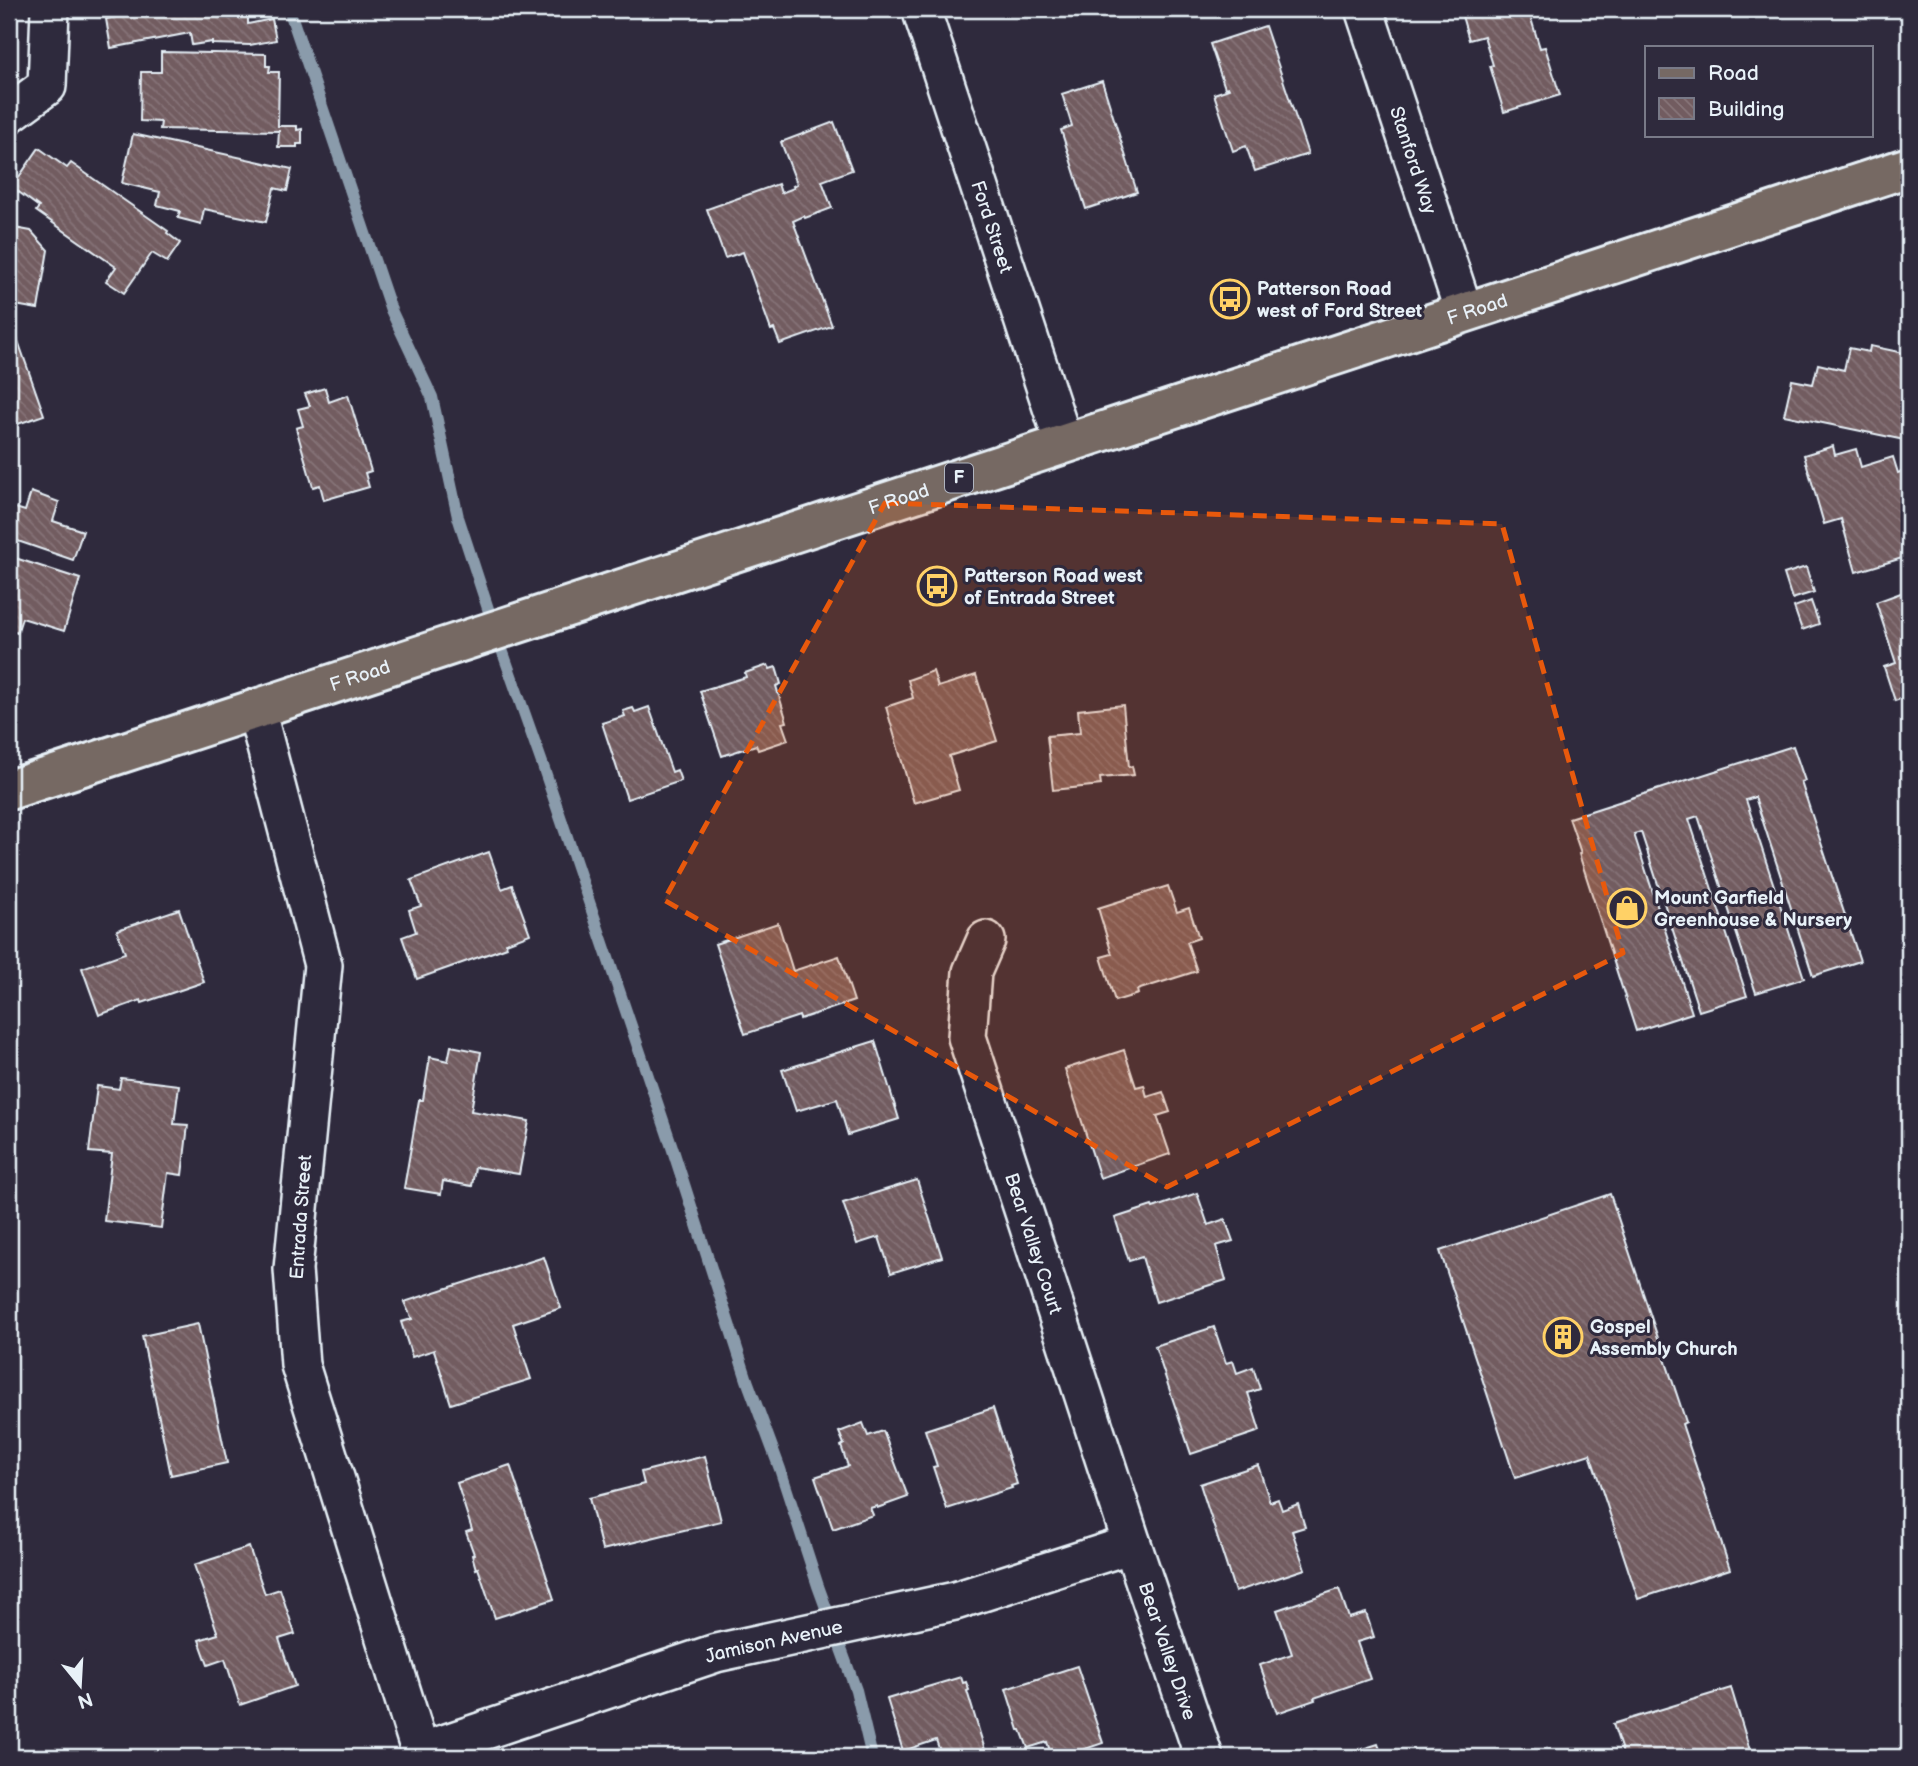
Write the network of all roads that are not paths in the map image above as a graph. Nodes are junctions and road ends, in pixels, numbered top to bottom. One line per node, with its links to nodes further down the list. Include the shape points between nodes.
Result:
1 (50, 9): 4 (street, via 47,86)
2 (921, 9): 7 (street, Ford Street)
3 (1364, 9): 6 (street, Stanford Way)
4 (9, 114)
5 (1909, 167): 6 (main road, F Road / F)
6 (1464, 312): 7 (main road, F Road / F)
7 (1064, 444): 8 (main road, F Road / F)
8 (256, 709): 9 (main road, F Road / F); 12 (street, Entrada Street, via 323,965 293,1269 300,1365)
9 (9, 790)
10 (986, 940): 11 (street, Bear Valley Court, via 972,972 967,1037)
11 (1132, 1544): 12 (street, Jamison Avenue, via 955,1601 716,1653); 13 (street, Bear Valley Drive)
12 (421, 1755)
13 (1204, 1757)

